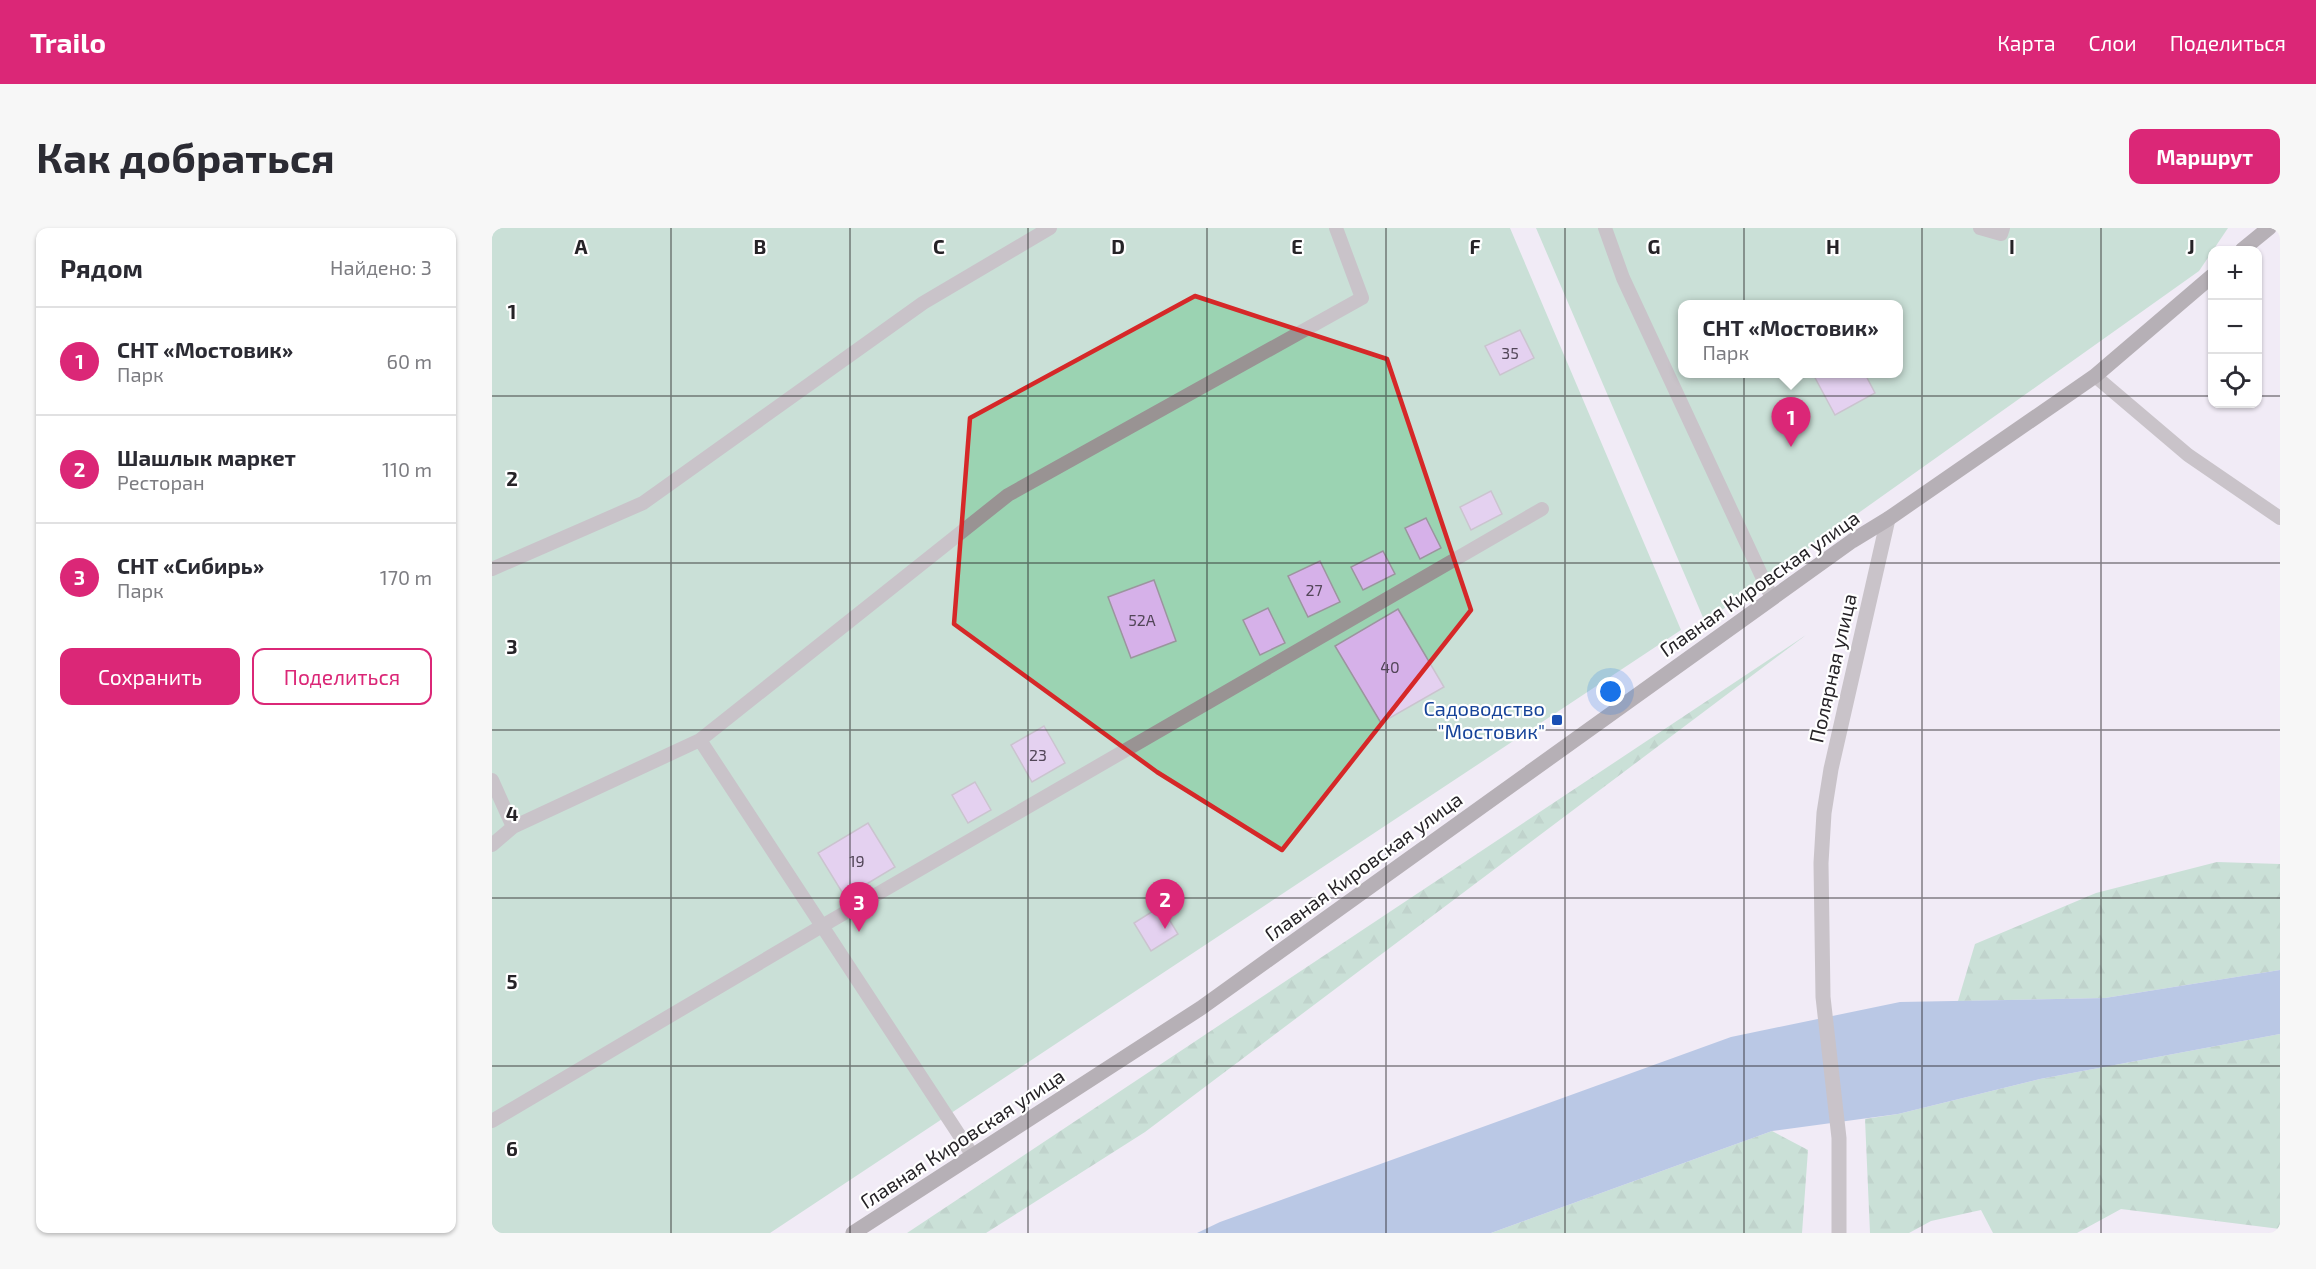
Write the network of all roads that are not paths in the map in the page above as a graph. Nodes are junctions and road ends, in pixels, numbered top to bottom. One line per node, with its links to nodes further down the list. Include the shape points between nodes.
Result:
1 (1050, 228): 13 (lane, via 923,303 642,503)
2 (1336, 228): 15 (lane, via 1362,298 1008,495)
3 (1605, 228): 14 (lane, via 1623,278)
4 (1980, 228): 5 (lane, via 2001,234)
5 (2003, 228)
6 (2269, 228): 7 (main road)
7 (2247, 246)
8 (2208, 279): 9 (main road)
9 (2095, 376): 11 (lane, via 2188,454); 12 (main road)
10 (1542, 509): 19 (lane)
11 (2280, 518)
12 (1888, 519): 14 (main road, Главная Кировская улица); 23 (street, Полярная улица, via 1824,813 1823,997 1839,1138)
13 (492, 569)
14 (1772, 598): 21 (main road, Главная Кировская улица, via 1201,1008)
15 (700, 740): 17 (lane); 19 (lane)
16 (492, 780): 17 (lane)
17 (513, 827): 18 (lane)
18 (492, 845)
19 (822, 926): 20 (lane); 21 (lane)
20 (492, 1121)
21 (973, 1156): 22 (main road, Главная Кировская улица)
22 (853, 1233)
23 (1839, 1233)

